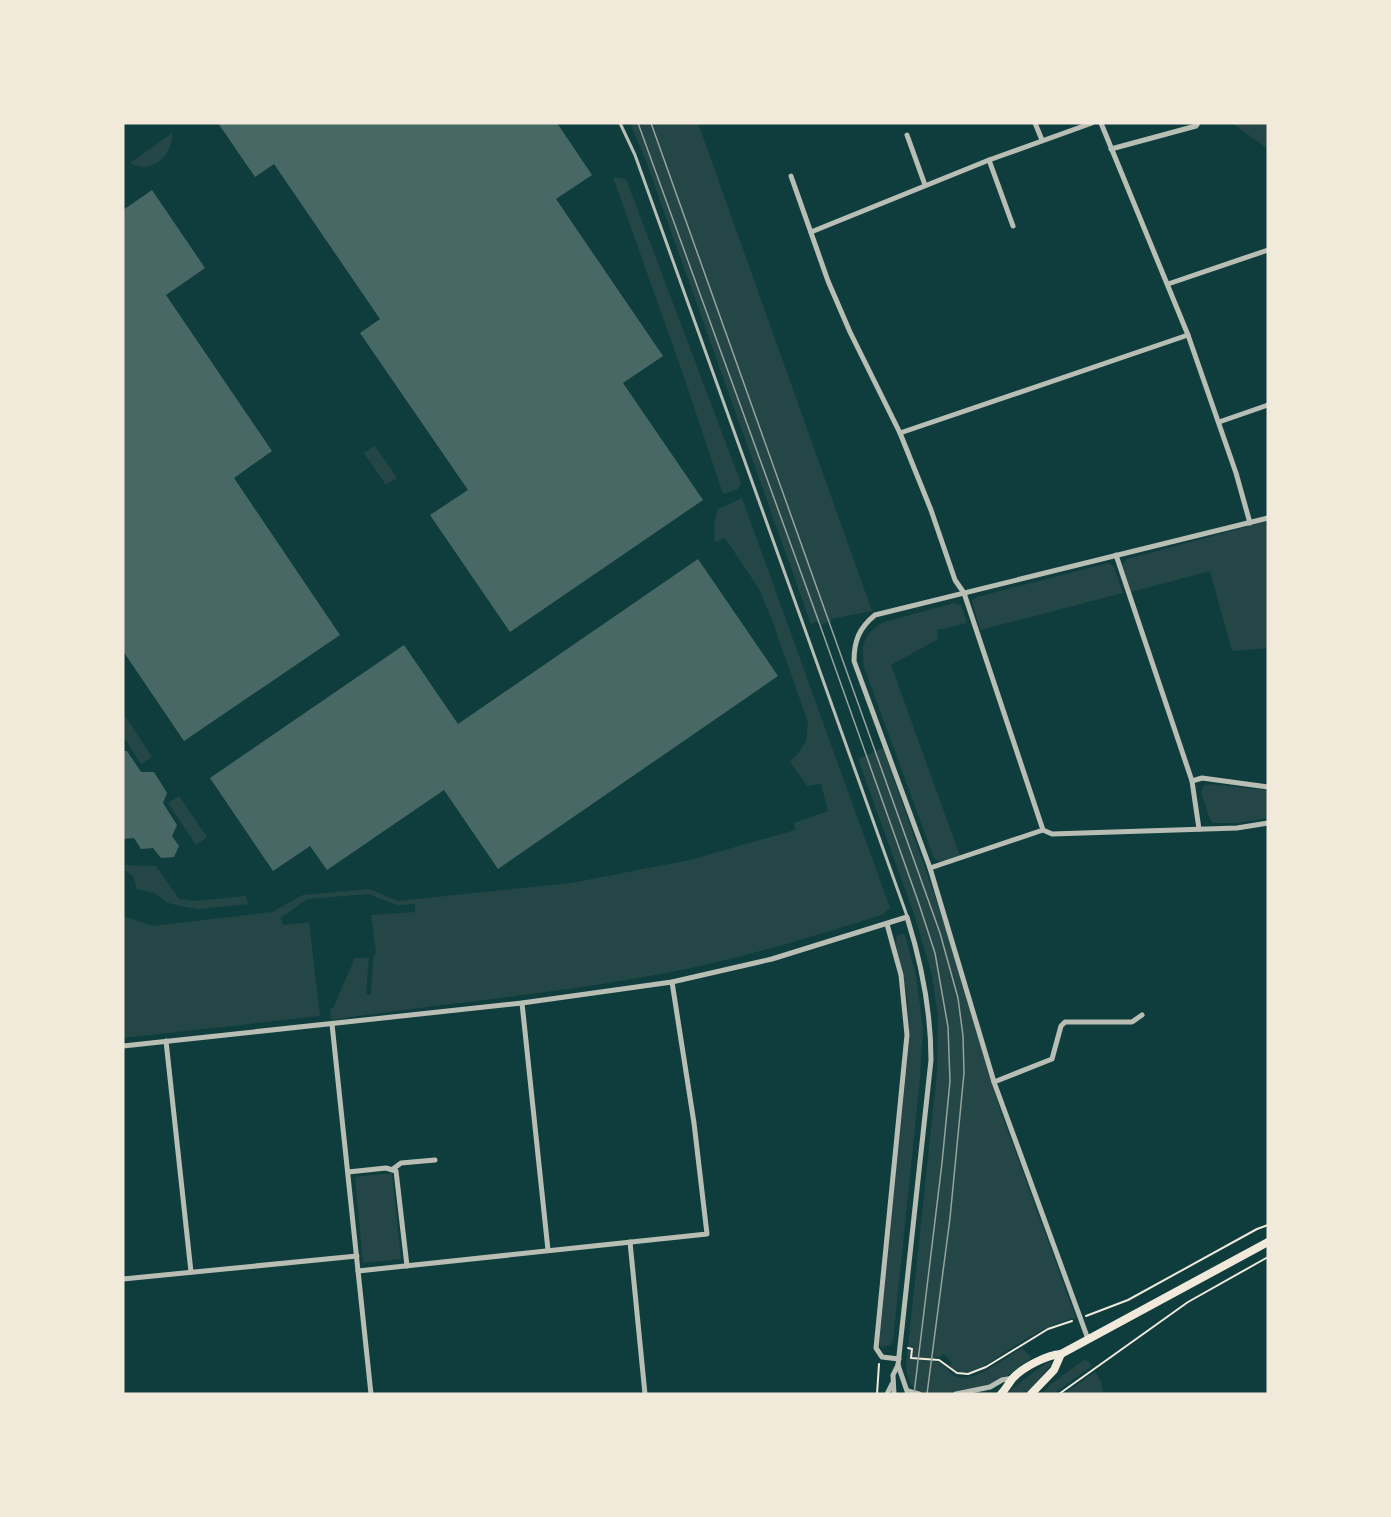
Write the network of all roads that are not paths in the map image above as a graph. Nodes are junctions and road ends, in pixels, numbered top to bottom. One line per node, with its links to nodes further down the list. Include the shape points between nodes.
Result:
1 (620, 123): 30 (lane, via 635,155)
2 (1035, 123): 7 (street)
3 (1092, 123): 7 (street)
4 (1101, 123): 8 (street)
5 (1198, 123): 8 (street)
6 (907, 135): 11 (street)
7 (1042, 140): 9 (street)
8 (1111, 149): 15 (street)
9 (989, 160): 11 (street); 12 (street)
10 (791, 176): 13 (street)
11 (926, 185): 13 (street)
12 (1014, 226)
13 (811, 232): 19 (street, via 850,332)
14 (1268, 250): 15 (street)
15 (1168, 284): 16 (street)
16 (1188, 335): 18 (street); 19 (street)
17 (1268, 405): 18 (street)
18 (1219, 422): 21 (street)
19 (900, 433): 23 (street, via 955,580)
20 (1268, 518): 21 (street)
21 (1250, 523): 22 (street)
22 (1116, 555): 23 (street); 24 (street)
23 (964, 593): 28 (street); 29 (street, via 875,615 861,629 854,644 854,661)
24 (1192, 781): 25 (street, via 1202,778); 27 (street)
25 (1268, 787)
26 (1268, 823): 27 (street)
27 (1199, 829): 28 (street, via 1052,834)
28 (1043, 830): 29 (street)
29 (930, 868): 38 (street)
30 (907, 917): 31 (street); 52 (street, via 927,994 931,1060)
31 (887, 924): 32 (street, via 772,959); 52 (street, via 901,975 907,1035 876,1348 882,1357)
32 (672, 982): 33 (street); 42 (street, via 707,1234)
33 (522, 1003): 35 (street); 44 (street)
34 (1143, 1016): 38 (street, via 1132,1022 1065,1022 1052,1059)
35 (332, 1024): 36 (street); 41 (street)
36 (166, 1041): 37 (street); 48 (street)
37 (123, 1046)
38 (994, 1082): 50 (street)
39 (435, 1160): 40 (street, via 401,1163)
40 (393, 1169): 41 (street); 46 (street, via 397,1175)
41 (348, 1172): 45 (street)
42 (630, 1242): 44 (street); 57 (street)
43 (1268, 1242): 50 (main road)
44 (548, 1250): 46 (street)
45 (357, 1256): 47 (street); 48 (street)
46 (407, 1266): 47 (street)
47 (358, 1271): 56 (street)
48 (191, 1272): 49 (street)
49 (123, 1279)
50 (1088, 1339): 51 (main road)
51 (1061, 1354): 53 (main road, via 1045,1356); 63 (main road, via 1054,1370)
52 (899, 1362): 54 (street); 55 (street)
53 (1013, 1378): 61 (street); 62 (main road)
54 (892, 1384): 58 (street); 59 (street)
55 (908, 1393): 60 (street)
56 (371, 1394)
57 (645, 1394)
58 (887, 1394)
59 (894, 1394)
60 (919, 1394)
61 (956, 1394)
62 (1000, 1394)
63 (1031, 1394)

